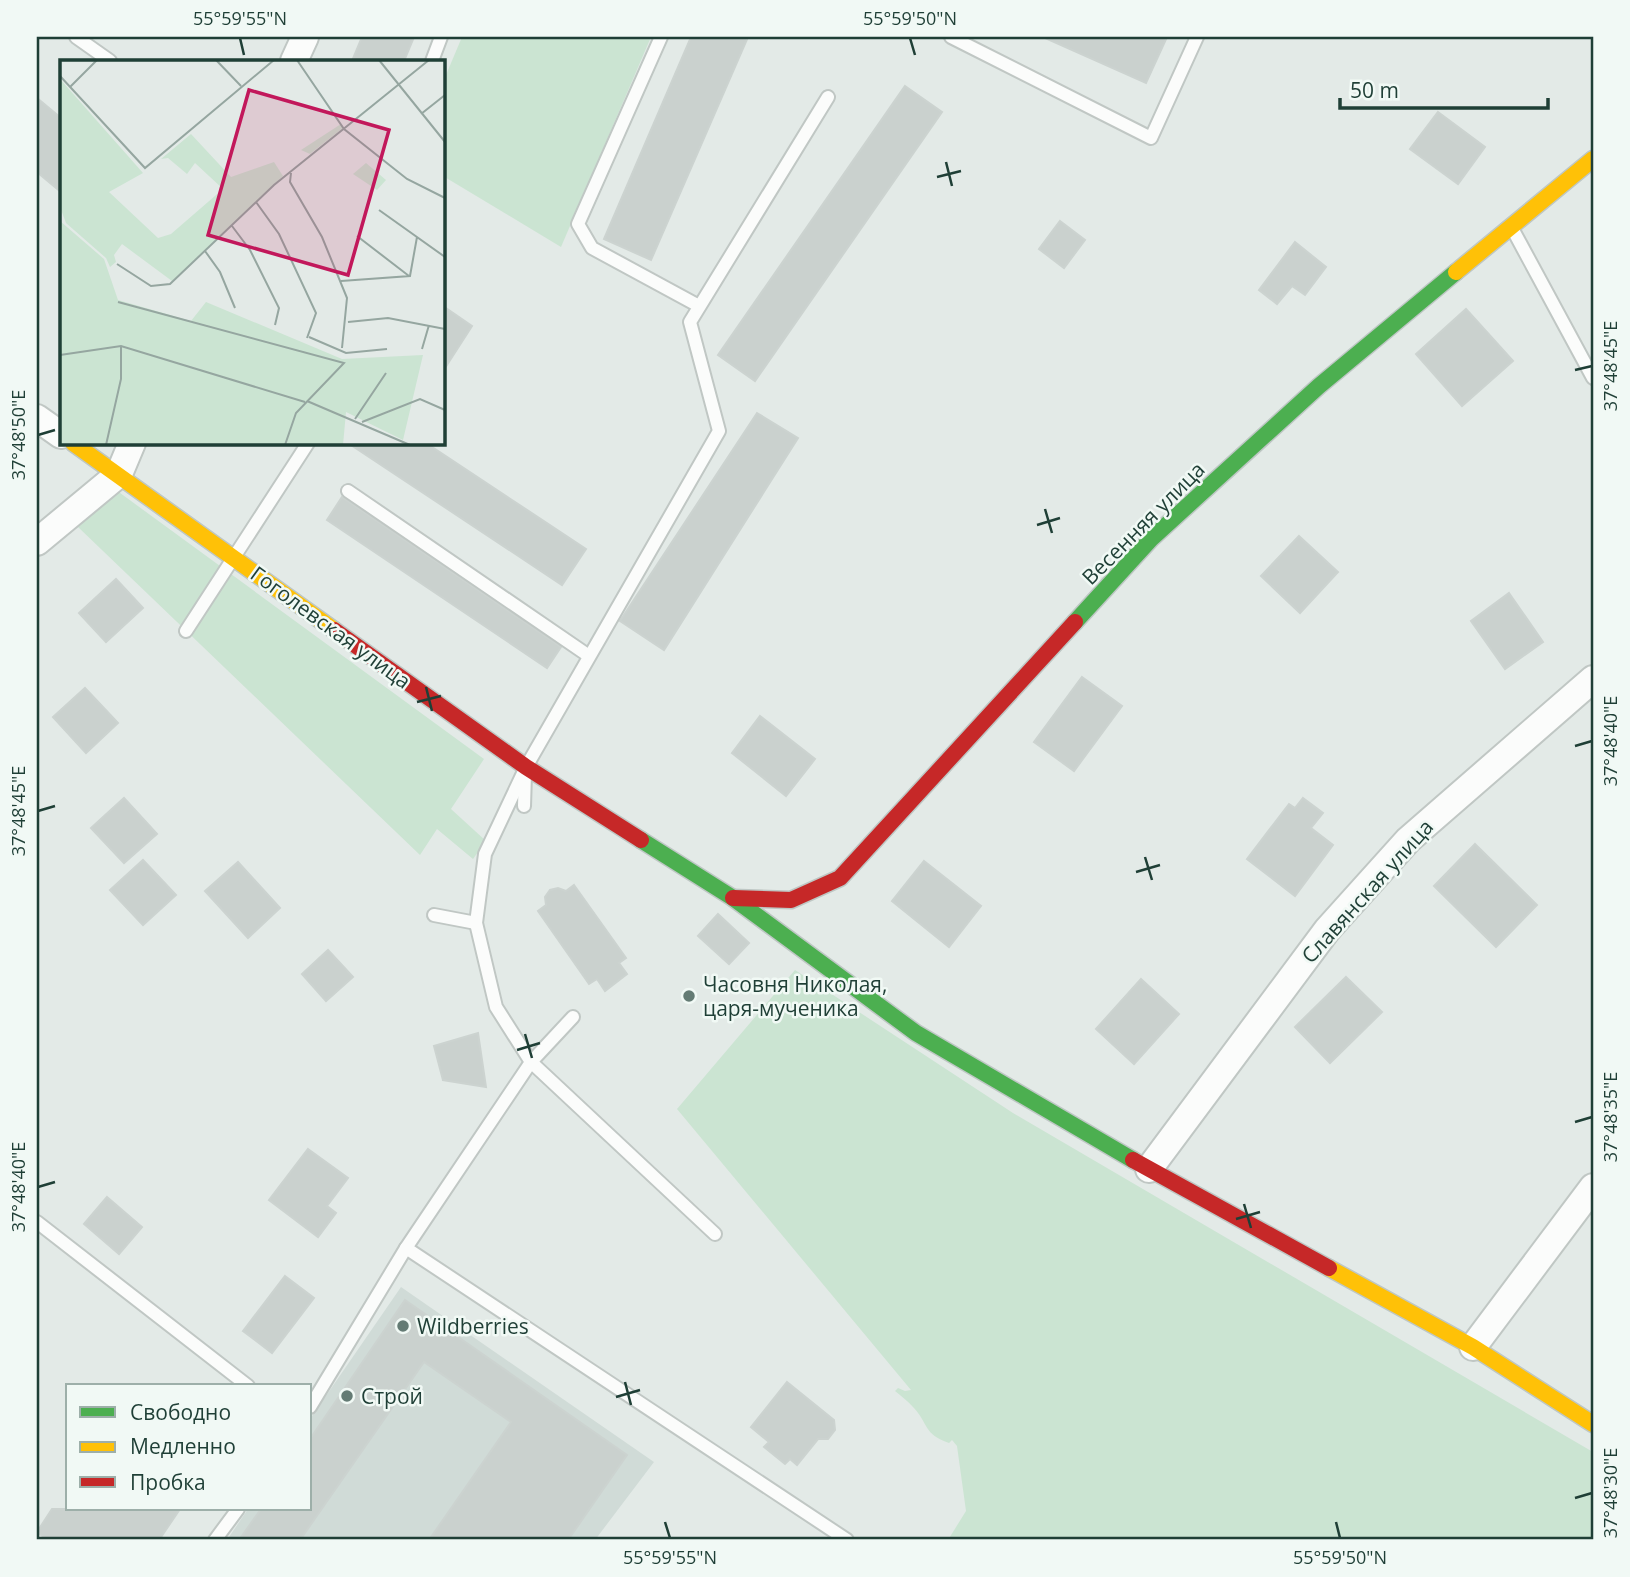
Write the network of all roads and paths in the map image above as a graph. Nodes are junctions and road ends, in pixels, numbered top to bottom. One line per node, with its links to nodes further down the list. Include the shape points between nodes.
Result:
1 (76, 37): 7 (lane)
2 (305, 37): 8 (street)
3 (441, 37): 9 (lane)
4 (661, 37): 13 (lane, via 578,225 592,248)
5 (951, 37): 6 (lane, via 1151,138)
6 (1197, 37)
7 (109, 60)
8 (294, 60)
9 (432, 60)
10 (828, 97): 13 (lane)
11 (1593, 159): 12 (street, Весенняя улица)
12 (1511, 227): 14 (lane); 29 (street, Весенняя улица, via 1319,386 1151,539 839,878 791,900)
13 (699, 306): 25 (lane, via 690,322 719,431)
14 (1593, 378)
15 (37, 418): 16 (street)
16 (60, 434)
17 (74, 444): 20 (street, Гоголевская улица)
18 (132, 444): 20 (street)
19 (307, 444): 23 (lane)
20 (119, 474): 22 (street); 23 (street, Гоголевская улица)
21 (348, 491): 25 (lane)
22 (37, 542)
23 (233, 556): 24 (lane); 27 (street, Гоголевская улица)
24 (186, 631)
25 (589, 656): 27 (lane)
26 (1593, 679): 34 (street, Славянская улица, via 1408,839 1327,930)
27 (526, 767): 28 (lane); 29 (street, Гоголевская улица); 31 (lane, via 485,854)
28 (524, 806)
29 (733, 898): 34 (street, Гоголевская улица, via 776,935 916,1033)
30 (434, 915): 31 (lane)
31 (476, 923): 33 (lane, via 496,1007)
32 (573, 1017): 33 (lane)
33 (531, 1062): 37 (lane); 38 (lane)
34 (1149, 1169): 39 (street, Гоголевская улица)
35 (1593, 1187): 39 (street)
36 (37, 1222): 40 (lane)
37 (715, 1234)
38 (406, 1248): 41 (lane); 45 (lane)
39 (1473, 1347): 42 (street, Гоголевская улица)
40 (245, 1384)
41 (312, 1404)
42 (1593, 1424)
43 (237, 1510): 44 (lane)
44 (215, 1540)
45 (848, 1540)

